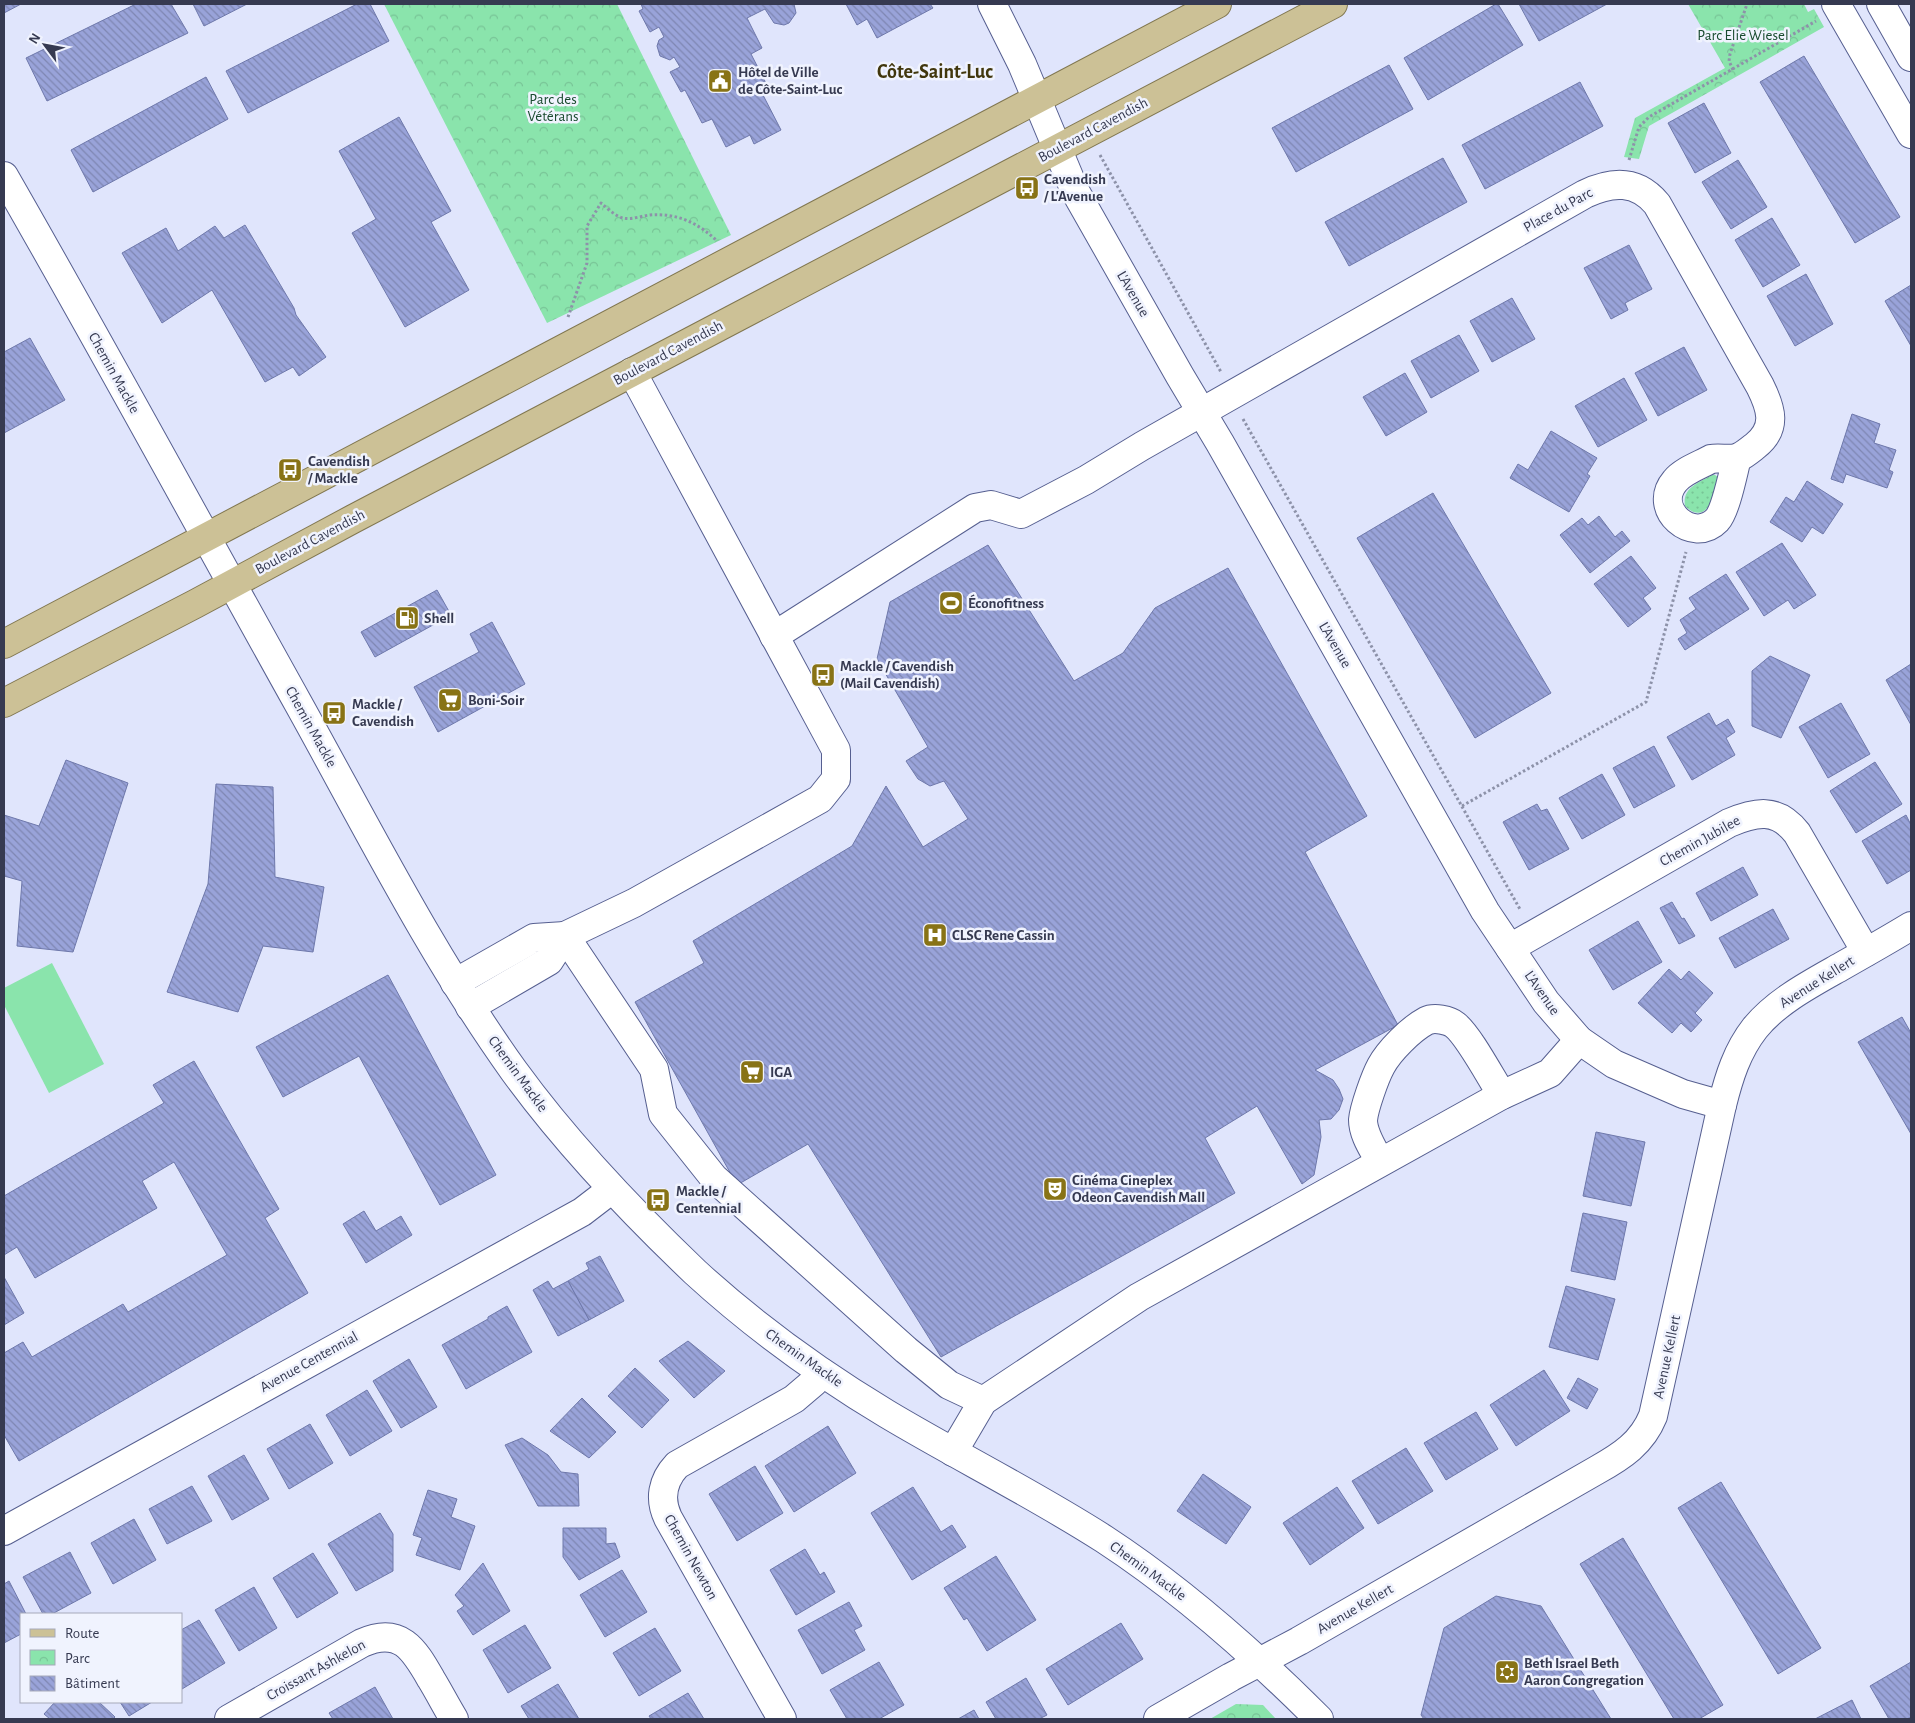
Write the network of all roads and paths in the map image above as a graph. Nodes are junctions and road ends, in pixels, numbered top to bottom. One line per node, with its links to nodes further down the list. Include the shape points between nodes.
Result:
1 (992, 4): 9 (street, L'Avenue)
2 (1217, 4): 9 (main road)
3 (1333, 4): 11 (main road, Boulevard Cavendish)
4 (1747, 4): 8 (path, via 1730,54)
5 (1881, 4): 7 (street)
6 (1828, 12): 8 (path); 10 (street)
7 (1911, 57)
8 (1733, 70): 13 (path, via 1644,121 1639,127)
9 (1036, 99): 11 (street, L'Avenue); 22 (main road)
10 (1911, 134)
11 (1057, 148): 17 (main road, Boulevard Cavendish); 19 (street, L'Avenue, via 1075,191)
12 (1099, 154): 18 (path)
13 (1627, 167)
14 (5, 181): 22 (street, Chemin Mackle)
15 (720, 244): 16 (path, via 708,233 677,216 624,218 600,203 587,226 587,264)
16 (568, 324)
17 (632, 372): 24 (main road, Boulevard Cavendish); 25 (street)
18 (1222, 372)
19 (1202, 412): 21 (street, Place du Parc, via 1585,194 1606,186 1626,185 1644,192 1657,204 1766,398 1770,410 1769,428 1761,441); 25 (street, Place du Parc, via 1021,514 991,505 975,508); 32 (street, L'Avenue, via 1485,911)
20 (1244, 422): 28 (path, L'Avenue)
21 (1737, 458)
22 (206, 538): 24 (street, Chemin Mackle); 26 (main road)
23 (1687, 550): 28 (path, via 1646,702)
24 (232, 584): 27 (main road, Boulevard Cavendish); 34 (street, Chemin Mackle)
25 (774, 636): 31 (street, via 836,750 836,779 820,799 634,903)
26 (4, 644)
27 (4, 702)
28 (1462, 806): 29 (path, L'Avenue)
29 (1521, 912)
30 (1911, 926): 33 (street, Avenue Kellert)
31 (565, 936): 34 (street, via 534,938); 35 (street, via 548,961); 42 (street, via 654,1069 663,1114 714,1178 906,1350 949,1385)
32 (1510, 948): 33 (street, Chemin Jubilee, via 1729,823 1753,814 1764,814 1783,820 1797,832); 36 (street, L'Avenue, via 1546,1002)
33 (1866, 952): 38 (street, Avenue Kellert, via 1804,988 1765,1018 1734,1064)
34 (455, 983): 35 (street, Chemin Mackle)
35 (470, 1007): 40 (street, Chemin Mackle, via 538,1103)
36 (1578, 1040): 37 (street, via 1550,1072); 38 (street, L'Avenue, via 1637,1075 1683,1094)
37 (1502, 1095): 39 (street); 39 (street, via 1455,1025 1442,1019 1428,1020 1393,1048 1371,1091 1363,1121)
38 (1722, 1105): 45 (street, Avenue Kellert, via 1657,1400 1643,1436 1610,1463)
39 (1380, 1162): 42 (street, via 1139,1297)
40 (612, 1189): 41 (street, Chemin Mackle, via 699,1276); 44 (street, Avenue Centennial, via 589,1207)
41 (821, 1372): 43 (street, Chemin Mackle); 49 (street, Chemin Newton, via 794,1398 677,1465 663,1490 668,1518)
42 (983, 1401): 43 (street)
43 (953, 1452): 45 (street, Chemin Mackle, via 1065,1515 1136,1561 1206,1614)
44 (4, 1531)
45 (1259, 1662): 46 (street, Avenue Kellert); 50 (street, Chemin Mackle)
46 (1173, 1716)
47 (229, 1719): 48 (street, Croissant Ashkelon, via 362,1643 383,1637 404,1643 415,1652)
48 (454, 1719)
49 (782, 1719)
50 (1319, 1719)

